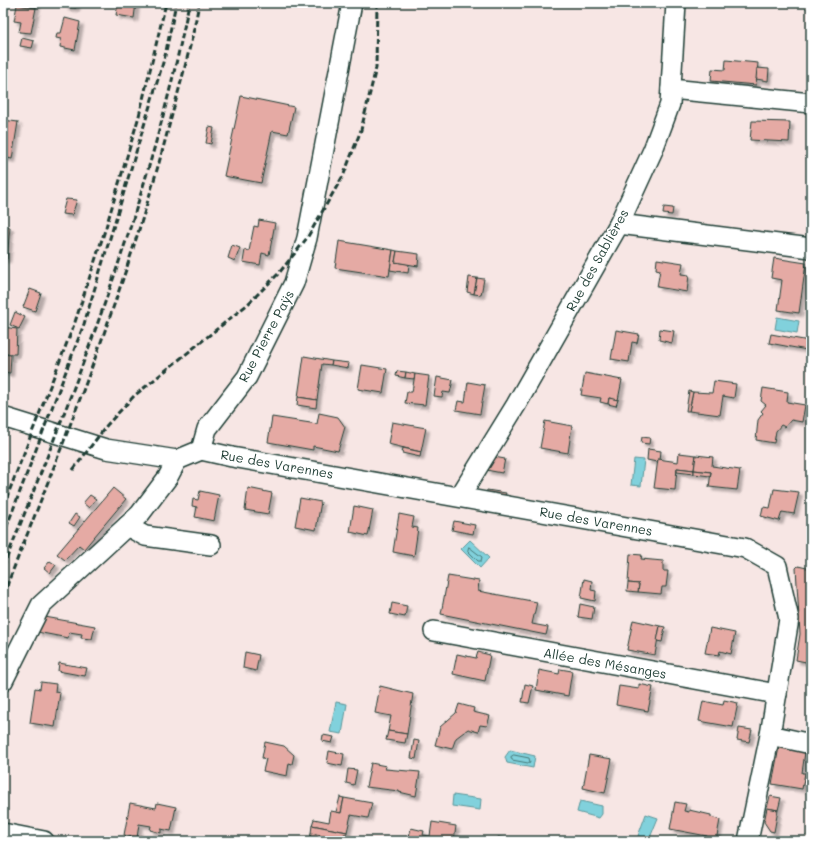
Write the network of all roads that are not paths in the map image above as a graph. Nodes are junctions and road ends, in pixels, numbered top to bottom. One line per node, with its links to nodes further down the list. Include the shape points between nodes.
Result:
1 (352, 3): 8 (street, Rue Pierre Paÿs, via 307,238 294,283 247,377 207,429)
2 (676, 3): 3 (street, Rue des Sablières)
3 (671, 89): 4 (street); 5 (street, Rue des Sablières, via 670,104 653,150)
4 (811, 103)
5 (619, 224): 6 (street); 10 (street, Rue des Sablières, via 516,405)
6 (811, 248)
7 (3, 417): 9 (street, via 106,449)
8 (200, 450): 9 (street); 10 (street, Rue des Varennes)
9 (177, 460): 11 (street, via 168,477 140,514)
10 (460, 496): 15 (street, Rue des Varennes, via 746,548 777,566 789,619)
11 (127, 526): 12 (street, via 145,536); 14 (street, via 41,605)
12 (211, 545)
13 (434, 631): 15 (street, Allée des Mésanges)
14 (3, 681)
15 (777, 694): 16 (street, Rue des Varennes)
16 (770, 735): 17 (street); 20 (street, Rue des Varennes)
17 (811, 744)
18 (3, 833): 19 (street)
19 (44, 841)
20 (748, 841)

